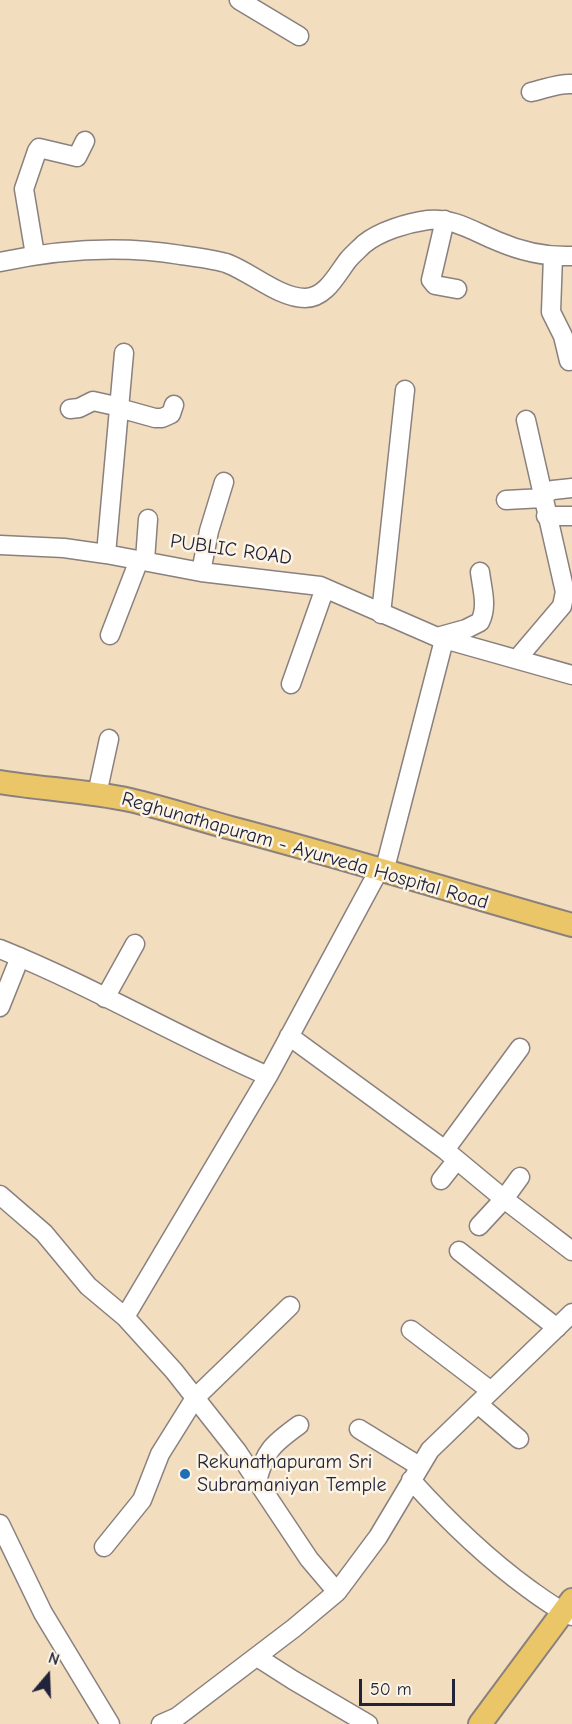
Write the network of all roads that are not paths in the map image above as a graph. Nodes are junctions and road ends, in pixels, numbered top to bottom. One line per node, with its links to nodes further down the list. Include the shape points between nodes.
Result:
1 (239, 0): 2 (street)
2 (299, 36)
3 (572, 84): 4 (street)
4 (531, 92)
5 (85, 141): 7 (street, via 77,157 39,148 36,151 24,189)
6 (445, 220): 7 (street, via 407,225 366,243 323,290 305,298 286,294 226,263 203,258 121,248); 8 (street, via 524,250); 11 (street, via 431,280 435,285)
7 (35, 255): 10 (street)
8 (554, 256): 9 (street); 13 (street, via 551,312)
9 (572, 256)
10 (0, 262)
11 (457, 289)
12 (124, 353): 16 (street)
13 (569, 361)
14 (405, 390): 32 (street)
15 (174, 405): 16 (street, via 171,414 162,418)
16 (120, 407): 17 (street, via 96,400); 27 (street)
17 (70, 409)
18 (526, 420): 21 (street)
19 (224, 482): 29 (street)
20 (572, 488): 21 (street, via 553,490)
21 (542, 497): 22 (street); 23 (street)
22 (506, 500)
23 (546, 516): 24 (street); 35 (street, via 564,599)
24 (572, 516)
25 (152, 524): 28 (street)
26 (0, 545): 27 (street, PUBLIC ROAD)
27 (106, 554): 28 (street, PUBLIC ROAD)
28 (145, 560): 29 (street, PUBLIC ROAD); 33 (street)
29 (201, 572): 31 (street, PUBLIC ROAD)
30 (480, 572): 34 (street, via 485,603 480,622)
31 (325, 588): 32 (street, PUBLIC ROAD); 37 (street)
32 (381, 614): 34 (street, PUBLIC ROAD)
33 (110, 635)
34 (441, 639): 35 (street, PUBLIC ROAD); 41 (street)
35 (517, 659): 36 (street, PUBLIC ROAD)
36 (572, 675)
37 (291, 684)
38 (109, 739): 40 (street)
39 (0, 782): 40 (main road, Reghunathapuram - Ayurveda Hospital Road)
40 (97, 795): 41 (main road, Reghunathapuram - Ayurveda Hospital Road, via 299,844)
41 (382, 871): 42 (main road, Reghunathapuram - Ayurveda Hospital Road); 48 (street)
42 (572, 925)
43 (135, 944): 46 (street)
44 (0, 949): 45 (street)
45 (20, 957): 46 (street); 47 (street)
46 (105, 998): 50 (street)
47 (0, 1006)
48 (289, 1036): 50 (street); 51 (street)
49 (520, 1048): 51 (street)
50 (268, 1076): 61 (street)
51 (450, 1155): 53 (street); 55 (street)
52 (520, 1177): 55 (street)
53 (441, 1180)
54 (0, 1195): 61 (street, via 44,1233 88,1286)
55 (504, 1199): 56 (street); 57 (street)
56 (479, 1226)
57 (572, 1250)
58 (459, 1251): 62 (street)
59 (290, 1306): 64 (street)
60 (572, 1313): 62 (street)
61 (125, 1317): 64 (street)
62 (557, 1328): 65 (street)
63 (411, 1330): 65 (street)
64 (195, 1398): 70 (street); 72 (street, via 160,1454 142,1500)
65 (485, 1398): 68 (street); 69 (street, via 430,1450)
66 (300, 1425): 70 (street, via 280,1438 267,1453)
67 (358, 1429): 69 (street)
68 (519, 1439)
69 (415, 1473): 73 (street, via 365,1557); 74 (street, via 469,1541 512,1576)
70 (257, 1482): 73 (street, via 309,1559)
71 (0, 1524): 76 (street, via 43,1613)
72 (104, 1547)
73 (337, 1592): 75 (street)
74 (569, 1609): 79 (main road)
75 (257, 1657): 77 (street, via 177,1717); 78 (street)
76 (110, 1724)
77 (161, 1724)
78 (368, 1724)
79 (480, 1724)

